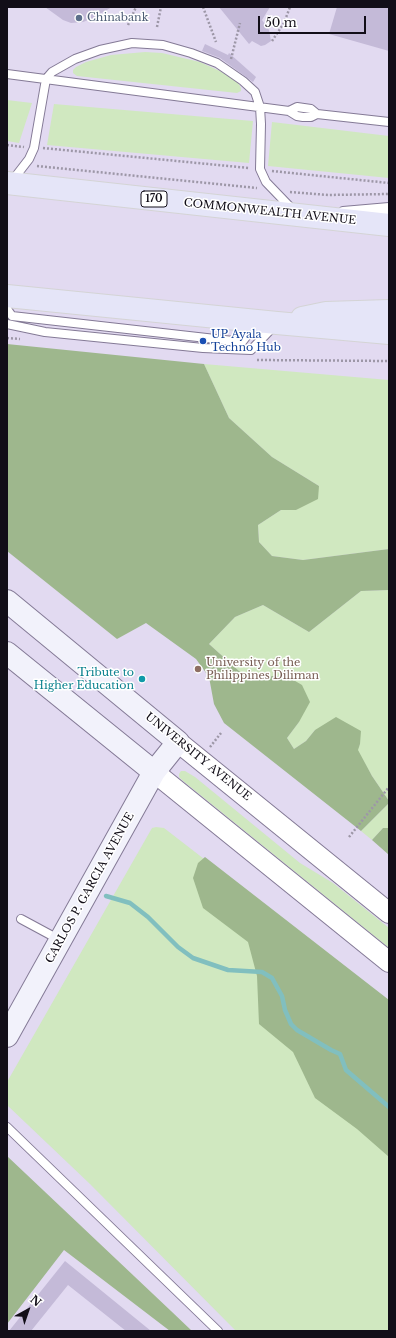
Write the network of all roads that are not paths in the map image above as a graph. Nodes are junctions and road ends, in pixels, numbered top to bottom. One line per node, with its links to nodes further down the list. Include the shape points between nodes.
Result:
1 (7, 74): 2 (lane)
2 (46, 79): 3 (lane); 3 (lane, via 52,72 75,59 100,50 132,43 163,45 217,63 228,70 254,92); 5 (lane, via 34,148 29,159)
3 (260, 107): 4 (lane, via 289,111 297,107 311,109 317,114); 8 (lane, via 260,169 266,182)
4 (389, 122)
5 (8, 183): 8 (main road, COMMONWEALTH AVENUE / 170)
6 (389, 207): 8 (lane)
7 (389, 213): 8 (lane)
8 (298, 215): 9 (main road, COMMONWEALTH AVENUE / 170)
9 (389, 225)
10 (7, 296): 13 (main road)
11 (7, 309): 13 (lane, via 12,316 242,342)
12 (389, 311): 13 (main road, via 326,313)
13 (268, 322): 14 (lane, via 251,350 203,348 45,332); 15 (main road)
14 (7, 324)
15 (389, 333)
16 (7, 601): 18 (main road, UNIVERSITY AVENUE)
17 (7, 653): 19 (main road)
18 (178, 742): 19 (main road, CARLOS P. GARCIA AVENUE); 20 (street, UNIVERSITY AVENUE)
19 (154, 772): 22 (main road, CARLOS P. GARCIA AVENUE); 23 (street)
20 (389, 913)
21 (21, 918): 22 (lane)
22 (61, 940): 24 (main road, CARLOS P. GARCIA AVENUE)
23 (389, 962)
24 (7, 1036)
25 (7, 1127): 26 (lane)
26 (218, 1331)

